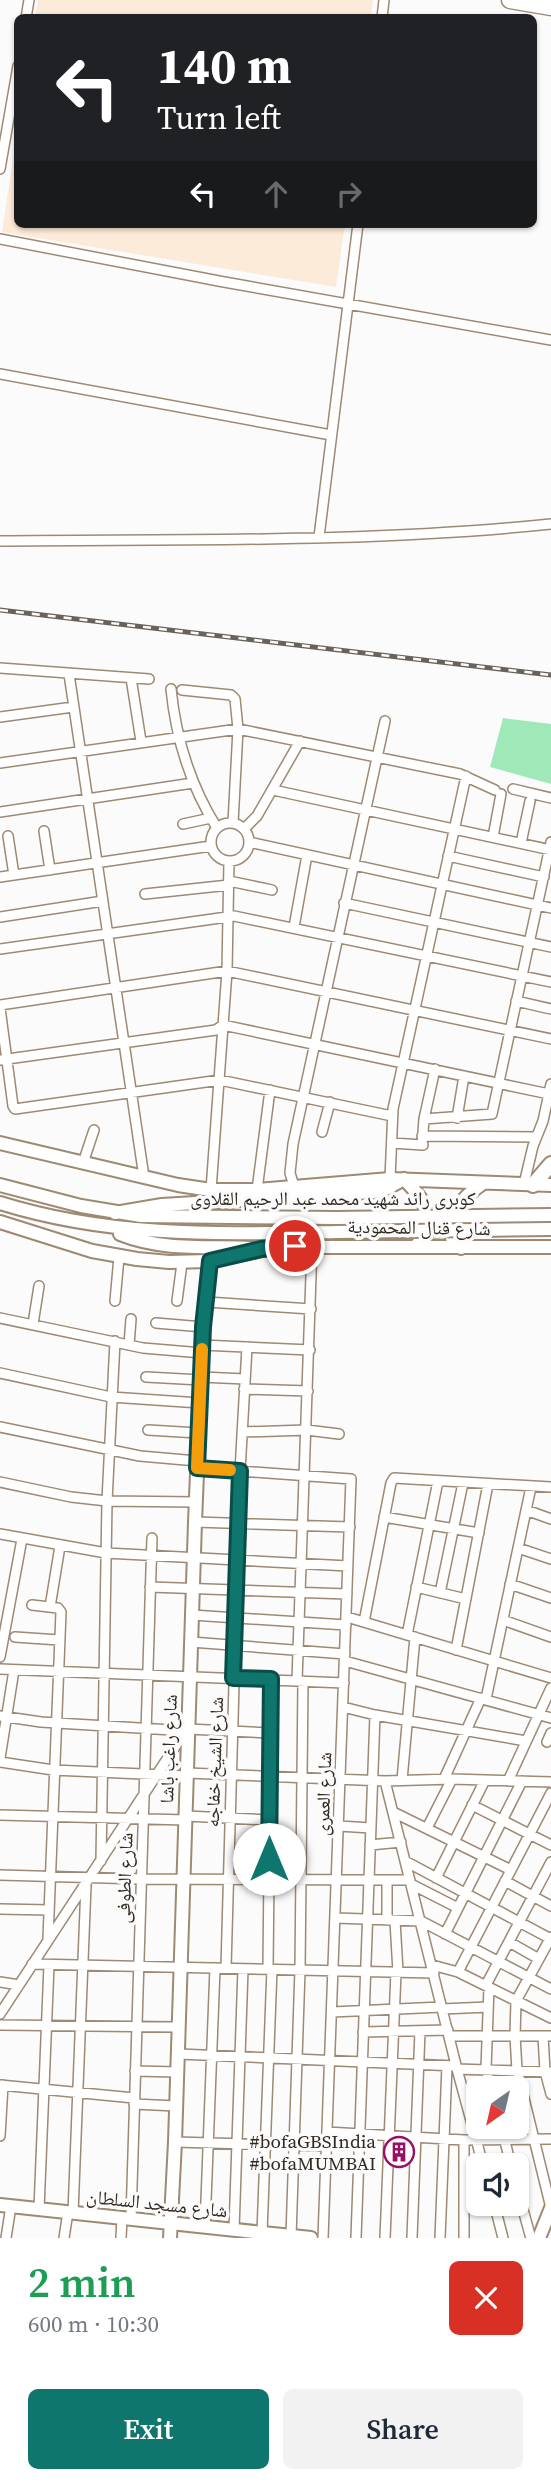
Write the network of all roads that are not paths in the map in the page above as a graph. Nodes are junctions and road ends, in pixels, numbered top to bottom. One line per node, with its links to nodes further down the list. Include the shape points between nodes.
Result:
1 (510, 0): 2 (highway)
2 (551, 8)
3 (14, 89): 4 (street)
4 (0, 169)
5 (358, 228): 7 (street)
6 (0, 239): 7 (street)
7 (349, 303): 8 (street); 10 (street)
8 (551, 340)
9 (0, 374): 10 (street)
10 (331, 435): 12 (street)
11 (551, 524): 12 (street)
12 (319, 537): 13 (street)
13 (0, 541)
14 (0, 668): 15 (street)
15 (69, 674): 16 (street); 20 (street)
16 (131, 678): 17 (street); 25 (street)
17 (149, 679)
18 (170, 689): 24 (street)
19 (182, 690): 23 (street, via 231,695)
20 (74, 707): 21 (street); 27 (street)
21 (0, 717)
22 (385, 721): 28 (street)
23 (238, 729): 24 (street); 26 (street); 40 (street)
24 (177, 736): 25 (street); 31 (street)
25 (141, 741): 27 (street)
26 (300, 741): 28 (street); 33 (street)
27 (80, 751): 29 (street); 35 (street)
28 (377, 756): 30 (street); 37 (street)
29 (0, 763)
30 (466, 776): 43 (street); 47 (street, via 498,792)
31 (193, 783): 35 (street); 39 (street)
32 (513, 789): 34 (street)
33 (272, 790): 37 (street); 44 (street)
34 (551, 798)
35 (88, 799): 38 (street); 55 (street)
36 (530, 801): 49 (street)
37 (365, 808): 43 (street); 56 (street)
38 (0, 813)
39 (211, 818): 41 (street); 42 (street)
40 (233, 823): 42 (street); 44 (street)
41 (183, 824)
42 (217, 828): 50 (street)
43 (454, 828): 47 (street); 53 (street)
44 (244, 829): 48 (street)
45 (44, 831): 57 (street)
46 (8, 836): 58 (street)
47 (492, 837): 49 (street)
48 (249, 842): 52 (street); 54 (street, via 243,856)
49 (521, 843): 51 (street)
50 (211, 846): 54 (street, via 220,859); 55 (street)
51 (550, 847): 60 (street)
52 (307, 855): 56 (street); 72 (street)
53 (449, 856): 60 (street); 62 (street)
54 (229, 861): 61 (street)
55 (97, 863): 57 (street); 65 (street)
56 (352, 864): 62 (street); 66 (street)
57 (50, 870): 58 (street)
58 (14, 875): 59 (street)
59 (0, 877)
60 (544, 877): 67 (street)
61 (229, 883): 63 (street); 64 (street); 70 (street)
62 (442, 884): 67 (street); 71 (street)
63 (272, 890)
64 (145, 894)
65 (103, 901): 69 (street); 73 (street)
66 (344, 903): 71 (street); 74 (street)
67 (537, 905): 68 (street); 75 (street)
68 (551, 908)
69 (0, 917)
70 (228, 917): 72 (street); 73 (street); 79 (street)
71 (434, 922): 75 (street); 78 (street)
72 (294, 927): 74 (street)
73 (108, 933): 77 (street); 82 (street)
74 (337, 936): 78 (street); 83 (street)
75 (529, 942): 76 (street); 80 (street)
76 (551, 947)
77 (0, 948)
78 (426, 955): 80 (street); 87 (street)
79 (227, 971): 82 (street); 83 (street); 88 (street)
80 (522, 976): 81 (street); 84 (street)
81 (551, 982)
82 (116, 988): 85 (street); 91 (street)
83 (325, 990): 87 (street); 92 (street)
84 (516, 1001): 86 (street); 89 (street)
85 (0, 1006): 93 (street)
86 (551, 1009)
87 (415, 1011): 89 (street); 94 (street)
88 (223, 1025): 91 (street, via 216,1030); 92 (street); 97 (street)
89 (510, 1031): 90 (street); 98 (street)
90 (551, 1039)
91 (123, 1042): 93 (street); 101 (street)
92 (314, 1044): 94 (street); 102 (street)
93 (4, 1059): 101 (street, via 13,1107 18,1109)
94 (404, 1063): 95 (street); 104 (street)
95 (435, 1069): 96 (street); 106 (street)
96 (464, 1076): 98 (street); 105 (street)
97 (220, 1080): 100 (street); 101 (street); 123 (street)
98 (499, 1083): 99 (street); 105 (street, via 492,1115)
99 (550, 1089): 109 (street)
100 (270, 1090): 102 (street); 124 (street)
101 (131, 1093): 115 (street)
102 (303, 1096): 103 (street); 122 (street, via 290,1166)
103 (330, 1102): 104 (street); 108 (street)
104 (392, 1116): 112 (street)
105 (457, 1118): 106 (street)
106 (424, 1119): 110 (street)
107 (94, 1130): 113 (street)
108 (322, 1132)
109 (537, 1137): 110 (street); 120 (street)
110 (422, 1142): 112 (street)
111 (0, 1143): 113 (street)
112 (392, 1143): 117 (street)
113 (83, 1163): 115 (street)
114 (551, 1164): 120 (main road)
115 (144, 1177): 123 (street)
116 (404, 1179): 117 (street); 118 (street); 126 (street, via 373,1192 162,1205); 133 (street, via 427,1211 428,1233)
117 (390, 1180): 122 (street)
118 (483, 1183): 120 (street); 135 (street, via 452,1215 452,1238)
119 (0, 1185): 126 (street, كوبرى رائد شهيد محمد عبد الرحيم القلاوى)
120 (528, 1185): 121 (street)
121 (551, 1185)
122 (294, 1186): 124 (street)
123 (211, 1190): 124 (street)
124 (257, 1190)
125 (0, 1203): 130 (street)
126 (115, 1213): 129 (street, كوبرى رائد شهيد محمد عبد الرحيم القلاوى)
127 (551, 1215): 129 (street, كوبرى رائد شهيد محمد عبد الرحيم القلاوى, bridge)
128 (0, 1223): 137 (street, شارع قنال المحمودية)
129 (337, 1225): 130 (street, كوبرى رائد شهيد محمد عبد الرحيم القلاوى, via 170,1232); 131 (street, كوبرى رائد شهيد محمد عبد الرحيم القلاوى, bridge)
130 (107, 1228): 136 (street, via 150,1244)
131 (551, 1229)
132 (312, 1246): 133 (street, شارع قنال المحمودية); 136 (street, شارع قنال المحمودية); 144 (street)
133 (416, 1246): 135 (street, شارع قنال المحمودية)
134 (551, 1247): 135 (street, شارع قنال المحمودية)
135 (461, 1248)
136 (261, 1249): 138 (street, شارع قنال المحمودية)
137 (119, 1257): 139 (street, شارع قنال المحمودية); 141 (street)
138 (210, 1261): 139 (street, شارع قنال المحمودية); 143 (street, شارع راغب باشا)
139 (182, 1263): 142 (street)
140 (39, 1286): 148 (street)
141 (115, 1301)
142 (177, 1301)
143 (207, 1302): 144 (street); 149 (street, شارع راغب باشا)
144 (311, 1309): 154 (street)
145 (0, 1318): 148 (street)
146 (131, 1319): 151 (street)
147 (156, 1323): 149 (street)
148 (33, 1324): 150 (street)
149 (203, 1327): 153 (street, شارع راغب باشا)
150 (115, 1341): 151 (street); 160 (street)
151 (129, 1345): 153 (street)
152 (247, 1347): 153 (street); 154 (street); 158 (street, شارع الشيخ خفاجه)
153 (202, 1349): 157 (street, شارع راغب باشا)
154 (310, 1350): 159 (street)
155 (0, 1373): 160 (street)
156 (146, 1377): 157 (street)
157 (201, 1378): 158 (street); 161 (street, شارع راغب باشا)
158 (244, 1384): 159 (street); 165 (street, شارع الشيخ خفاجه)
159 (308, 1391): 164 (street)
160 (111, 1397): 161 (street); 168 (street)
161 (200, 1404): 166 (street, شارع راغب باشا)
162 (0, 1427): 168 (street)
163 (148, 1430): 166 (street)
164 (307, 1430): 165 (street); 167 (street); 171 (street)
165 (242, 1432): 170 (street, شارع الشيخ خفاجه)
166 (198, 1433): 169 (street, شارع راغب باشا)
167 (339, 1434)
168 (110, 1450): 169 (street); 178 (street)
169 (197, 1465): 170 (street); 179 (street, شارع راغب باشا)
170 (240, 1471): 171 (street); 184 (street, شارع الشيخ خفاجه)
171 (305, 1475): 185 (street); 187 (street, شارع العمرى, via 350,1478)
172 (438, 1481): 174 (street); 181 (street, via 394,1478); 186 (street)
173 (0, 1482): 178 (street)
174 (463, 1483): 175 (street); 188 (street)
175 (488, 1485): 176 (street); 189 (street)
176 (531, 1487): 177 (street); 180 (street)
177 (551, 1488)
178 (107, 1501): 179 (street); 195 (street)
179 (195, 1502): 183 (street, شارع راغب باشا)
180 (526, 1510): 182 (street); 194 (street)
181 (384, 1517): 186 (street); 219 (street)
182 (551, 1518)
183 (195, 1522): 184 (street); 197 (street, شارع راغب باشا)
184 (238, 1523): 185 (street); 199 (street, شارع الشيخ خفاجه)
185 (303, 1525): 187 (street); 200 (street)
186 (429, 1525): 188 (street); 205 (street)
187 (350, 1527): 201 (street, شارع العمرى)
188 (453, 1529): 189 (street); 208 (street)
189 (479, 1533): 211 (street)
190 (0, 1534): 192 (street)
191 (152, 1538): 196 (street, شارع الطوفى)
192 (22, 1539): 193 (street); 220 (street)
193 (60, 1546): 195 (street); 213 (street)
194 (518, 1548): 198 (street); 202 (street)
195 (106, 1553): 196 (street); 235 (street)
196 (151, 1556): 197 (street); 203 (street, شارع الطوفى)
197 (194, 1558): 199 (street); 204 (street, شارع راغب باشا)
198 (551, 1559)
199 (237, 1560): 200 (street); 206 (street, شارع الشيخ خفاجه)
200 (302, 1564): 201 (street); 207 (street)
201 (348, 1566): 209 (street, شارع العمرى)
202 (510, 1584): 210 (street); 216 (street)
203 (150, 1587): 204 (street); 236 (street, شارع الطوفى)
204 (192, 1587): 206 (street); 214 (street, شارع راغب باشا)
205 (416, 1587): 208 (street); 221 (street)
206 (236, 1589): 207 (street); 215 (street, شارع الشيخ خفاجه)
207 (301, 1592): 209 (street); 218 (street)
208 (440, 1593): 211 (street)
209 (347, 1594): 217 (street, شارع العمرى)
210 (551, 1598)
211 (466, 1599): 228 (street)
212 (32, 1605): 213 (street)
213 (50, 1607): 224 (street, via 61,1612)
214 (192, 1615): 215 (street); 225 (street, شارع راغب باشا)
215 (235, 1618): 218 (street); 226 (street, شارع الشيخ خفاجه)
216 (503, 1620): 223 (street); 231 (street)
217 (346, 1621): 218 (street); 219 (street); 230 (street, شارع العمرى)
218 (300, 1622): 227 (street)
219 (364, 1622): 221 (street)
220 (3, 1626): 229 (street)
221 (411, 1636): 228 (street); 241 (street)
222 (15, 1637): 224 (street)
223 (551, 1637)
224 (59, 1640): 234 (street)
225 (191, 1642): 226 (street); 237 (street, شارع راغب باشا)
226 (234, 1645): 227 (street); 238 (street, شارع الشيخ خفاجه)
227 (299, 1650): 230 (street); 242 (street)
228 (456, 1650): 231 (street)
229 (0, 1657)
230 (345, 1657): 241 (street); 243 (street, شارع العمرى)
231 (494, 1661): 239 (street); 245 (street)
232 (0, 1669): 233 (street)
233 (14, 1670): 234 (street); 249 (street)
234 (57, 1671): 235 (street); 252 (street)
235 (104, 1673): 236 (street); 253 (street)
236 (148, 1675): 237 (street); 254 (street, شارع الطوفى)
237 (190, 1675): 238 (street); 255 (street, شارع راغب باشا)
238 (233, 1678): 240 (street); 256 (street, شارع الشيخ خفاجه)
239 (551, 1678)
240 (271, 1679): 242 (street); 258 (street)
241 (411, 1680): 245 (street); 251 (street)
242 (300, 1681): 243 (street); 268 (street)
243 (344, 1683): 246 (street, شارع العمرى)
244 (551, 1688): 247 (street)
245 (483, 1699): 247 (street); 257 (street)
246 (343, 1707): 248 (street); 269 (street, شارع العمرى)
247 (539, 1714): 250 (street); 259 (street)
248 (375, 1715): 251 (street); 271 (street)
249 (3, 1717): 252 (street); 260 (street)
250 (551, 1718)
251 (407, 1720): 257 (street); 272 (street)
252 (55, 1723): 253 (street); 261 (street)
253 (103, 1726): 254 (street); 262 (street)
254 (146, 1728): 255 (street); 263 (street, شارع الطوفى)
255 (187, 1730): 256 (street); 264 (street, شارع راغب باشا); 265 (street)
256 (232, 1731): 258 (street); 266 (street, شارع الشيخ خفاجه)
257 (466, 1731): 259 (street); 270 (street)
258 (270, 1733): 267 (street)
259 (526, 1741): 275 (street)
260 (0, 1760): 261 (street)
261 (53, 1770): 262 (street); 283 (street)
262 (102, 1772): 263 (street); 284 (street)
263 (144, 1774): 265 (street); 279 (street, شارع الطوفى)
264 (187, 1774): 265 (street); 266 (street); 286 (street, شارع راغب باشا)
265 (156, 1775): 279 (street)
266 (231, 1775): 267 (street); 287 (street, شارع الشيخ خفاجه)
267 (269, 1776): 268 (street); 289 (street)
268 (301, 1777): 269 (street); 310 (street)
269 (341, 1779): 271 (street); 291 (street, شارع العمرى)
270 (448, 1779): 272 (street); 273 (street); 293 (street)
271 (373, 1780): 274 (street); 292 (street)
272 (402, 1780): 274 (street)
273 (485, 1780): 275 (street); 280 (street)
274 (385, 1781): 281 (street)
275 (508, 1781): 276 (street)
276 (522, 1781): 277 (street); 290 (street)
277 (551, 1782)
278 (551, 1793): 294 (street)
279 (144, 1794): 285 (street); 288 (street, شارع الطوفى)
280 (472, 1805): 290 (street); 296 (street)
281 (393, 1812): 293 (street); 295 (street)
282 (0, 1815): 283 (street)
283 (52, 1816): 284 (street); 305 (street)
284 (102, 1817): 285 (street); 300 (street)
285 (127, 1818): 288 (street); 300 (street)
286 (186, 1818): 287 (street); 288 (street); 306 (street, شارع راغب باشا)
287 (229, 1818): 289 (street); 307 (street, شارع الشيخ خفاجه)
288 (143, 1819): 312 (street, شارع الطوفى)
289 (269, 1820): 309 (street)
290 (502, 1821): 294 (street); 299 (street)
291 (339, 1826): 292 (street); 311 (street, شارع العمرى)
292 (371, 1828): 297 (street)
293 (427, 1828): 296 (street)
294 (529, 1835): 298 (street); 303 (street)
295 (401, 1842): 297 (street); 301 (street)
296 (454, 1842): 299 (street); 308 (street)
297 (370, 1845): 313 (street)
298 (551, 1846)
299 (484, 1857): 303 (street); 318 (street)
300 (101, 1861): 315 (street)
301 (405, 1861): 308 (street); 317 (street)
302 (551, 1862): 319 (street)
303 (511, 1870): 316 (street)
304 (0, 1875): 305 (street)
305 (50, 1877): 315 (street); 324 (street)
306 (184, 1878): 307 (street); 312 (street); 341 (street, شارع راغب باشا)
307 (228, 1878): 309 (street); 343 (street, شارع الشيخ خفاجه)
308 (436, 1878): 318 (street)
309 (269, 1879): 310 (street); 345 (street)
310 (300, 1879): 311 (street); 347 (street)
311 (337, 1879): 313 (street); 325 (street, شارع العمرى)
312 (141, 1880): 315 (street); 340 (street, شارع الطوفى)
313 (369, 1880): 314 (street); 326 (street)
314 (387, 1880): 317 (street); 327 (street)
315 (88, 1881): 332 (street); 339 (street)
316 (505, 1881): 319 (street); 321 (street)
317 (411, 1882): 322 (street); 328 (street)
318 (466, 1893): 321 (street); 322 (street)
319 (534, 1896): 320 (street); 329 (street)
320 (551, 1906)
321 (492, 1907): 329 (street); 334 (street)
322 (458, 1908): 330 (street)
323 (0, 1909): 324 (street)
324 (49, 1909): 332 (street)
325 (335, 1918): 326 (street); 348 (street, شارع العمرى)
326 (367, 1919): 327 (street); 349 (street)
327 (391, 1920): 328 (street); 350 (street)
328 (421, 1921): 330 (street); 346 (street)
329 (520, 1922): 331 (street); 333 (street)
330 (445, 1934): 334 (street)
331 (551, 1938): 335 (street)
332 (48, 1939): 337 (street)
333 (509, 1942): 335 (street); 336 (street)
334 (471, 1947): 336 (street); 351 (street)
335 (539, 1959): 352 (street)
336 (499, 1961): 352 (street); 355 (street)
337 (32, 1964): 338 (street); 354 (street)
338 (49, 1965): 339 (street); 366 (street)
339 (83, 1966): 340 (street); 367 (street)
340 (138, 1967): 341 (street); 368 (street, شارع الطوفى)
341 (180, 1967): 342 (street); 369 (street, شارع راغب باشا)
342 (215, 1968): 343 (street); 378 (street)
343 (226, 1968): 344 (street)
344 (243, 1969): 345 (street); 379 (street)
345 (270, 1969): 347 (street); 380 (street)
346 (433, 1969): 350 (street); 351 (street); 359 (street)
347 (300, 1970): 348 (street); 381 (street)
348 (334, 1971): 349 (street); 362 (street, شارع العمرى)
349 (366, 1971): 350 (street); 361 (street)
350 (397, 1972): 360 (street)
351 (458, 1972): 355 (street)
352 (529, 1978): 356 (street); 357 (street)
353 (0, 1982): 354 (street)
354 (19, 1985): 363 (street)
355 (487, 1986): 357 (street); 358 (street)
356 (551, 1989)
357 (516, 2001): 364 (street); 375 (street)
358 (488, 2007): 359 (street); 374 (street)
359 (442, 2008): 360 (street); 373 (street)
360 (394, 2009): 361 (street); 370 (street)
361 (364, 2010): 362 (street); 372 (street)
362 (332, 2011): 382 (street, شارع العمرى)
363 (0, 2014)
364 (551, 2018)
365 (0, 2025): 366 (street)
366 (46, 2025): 367 (street); 394 (street)
367 (80, 2026): 368 (street); 395 (street)
368 (136, 2026): 369 (street); 389 (street, شارع الطوفى)
369 (178, 2027): 377 (street, شارع راغب باشا)
370 (393, 2031): 371 (street); 372 (street); 384 (street)
371 (421, 2031): 373 (street); 385 (street)
372 (363, 2032): 383 (street)
373 (448, 2033): 374 (street); 386 (street)
374 (487, 2036): 375 (street); 387 (street)
375 (515, 2036): 376 (street); 388 (street)
376 (547, 2036): 390 (street)
377 (178, 2054): 378 (street); 391 (street, شارع راغب باشا)
378 (211, 2056): 379 (street); 413 (street)
379 (240, 2057): 380 (street); 414 (street)
380 (268, 2058): 381 (street); 415 (street)
381 (297, 2059): 382 (street); 416 (street)
382 (330, 2061): 383 (street); 400 (street, شارع العمرى)
383 (362, 2062): 384 (street); 401 (street)
384 (392, 2063): 385 (street); 403 (street)
385 (419, 2064): 386 (street); 404 (street)
386 (454, 2067): 387 (street); 398 (street); 405 (street)
387 (486, 2070): 388 (street); 392 (street)
388 (517, 2070): 390 (street); 409 (street)
389 (135, 2071): 391 (street); 397 (street, شارع الطوفى)
390 (548, 2071): 396 (street)
391 (177, 2072): 399 (street, شارع راغب باشا)
392 (488, 2076)
393 (1, 2085): 394 (street); 402 (street)
394 (44, 2089): 395 (street); 423 (street)
395 (79, 2093): 397 (street); 424 (street)
396 (551, 2094)
397 (134, 2101): 399 (street); 426 (street, شارع الطوفى)
398 (466, 2105)
399 (176, 2106): 412 (street, شارع راغب باشا)
400 (327, 2132): 401 (street); 417 (street, شارع العمرى)
401 (360, 2134): 403 (street); 439 (street)
402 (0, 2136)
403 (389, 2136): 404 (street); 440 (street)
404 (416, 2137): 405 (street); 441 (street)
405 (444, 2139): 411 (street); 442 (street)
406 (477, 2139): 411 (street); 418 (street)
407 (505, 2139): 419 (street)
408 (529, 2139): 409 (street)
409 (535, 2139): 410 (street); 422 (street)
410 (551, 2139)
411 (464, 2140): 443 (street)
412 (175, 2142): 413 (street); 427 (street, شارع راغب باشا)
413 (208, 2143): 414 (street); 430 (street)
414 (237, 2144): 415 (street); 428 (street)
415 (265, 2144): 416 (street); 431 (street)
416 (294, 2145): 417 (street); 432 (street)
417 (327, 2146): 438 (street, شارع العمرى)
418 (480, 2153)
419 (508, 2153)
420 (5, 2206): 423 (street, شارع مسجد السلطان); 433 (street)
421 (529, 2208): 429 (street)
422 (551, 2208): 429 (street)
423 (39, 2209): 424 (street, شارع مسجد السلطان)
424 (70, 2212): 426 (street, شارع مسجد السلطان); 434 (street)
425 (497, 2216): 444 (street)
426 (126, 2219): 427 (street, شارع مسجد السلطان); 435 (street, شارع الطوفى)
427 (171, 2223): 430 (street, شارع مسجد السلطان); 436 (street, شارع راغب باشا)
428 (234, 2230): 430 (street, شارع مسجد السلطان); 431 (street, شارع مسجد السلطان)
429 (541, 2230)
430 (211, 2231)
431 (270, 2235): 432 (street, شارع مسجد السلطان)
432 (291, 2236): 437 (street, شارع مسجد السلطان)
433 (6, 2238)
434 (64, 2238)
435 (121, 2238)
436 (170, 2238)
437 (311, 2238)
438 (323, 2238)
439 (356, 2238)
440 (385, 2238)
441 (412, 2238)
442 (440, 2238)
443 (464, 2238)
444 (503, 2238)

